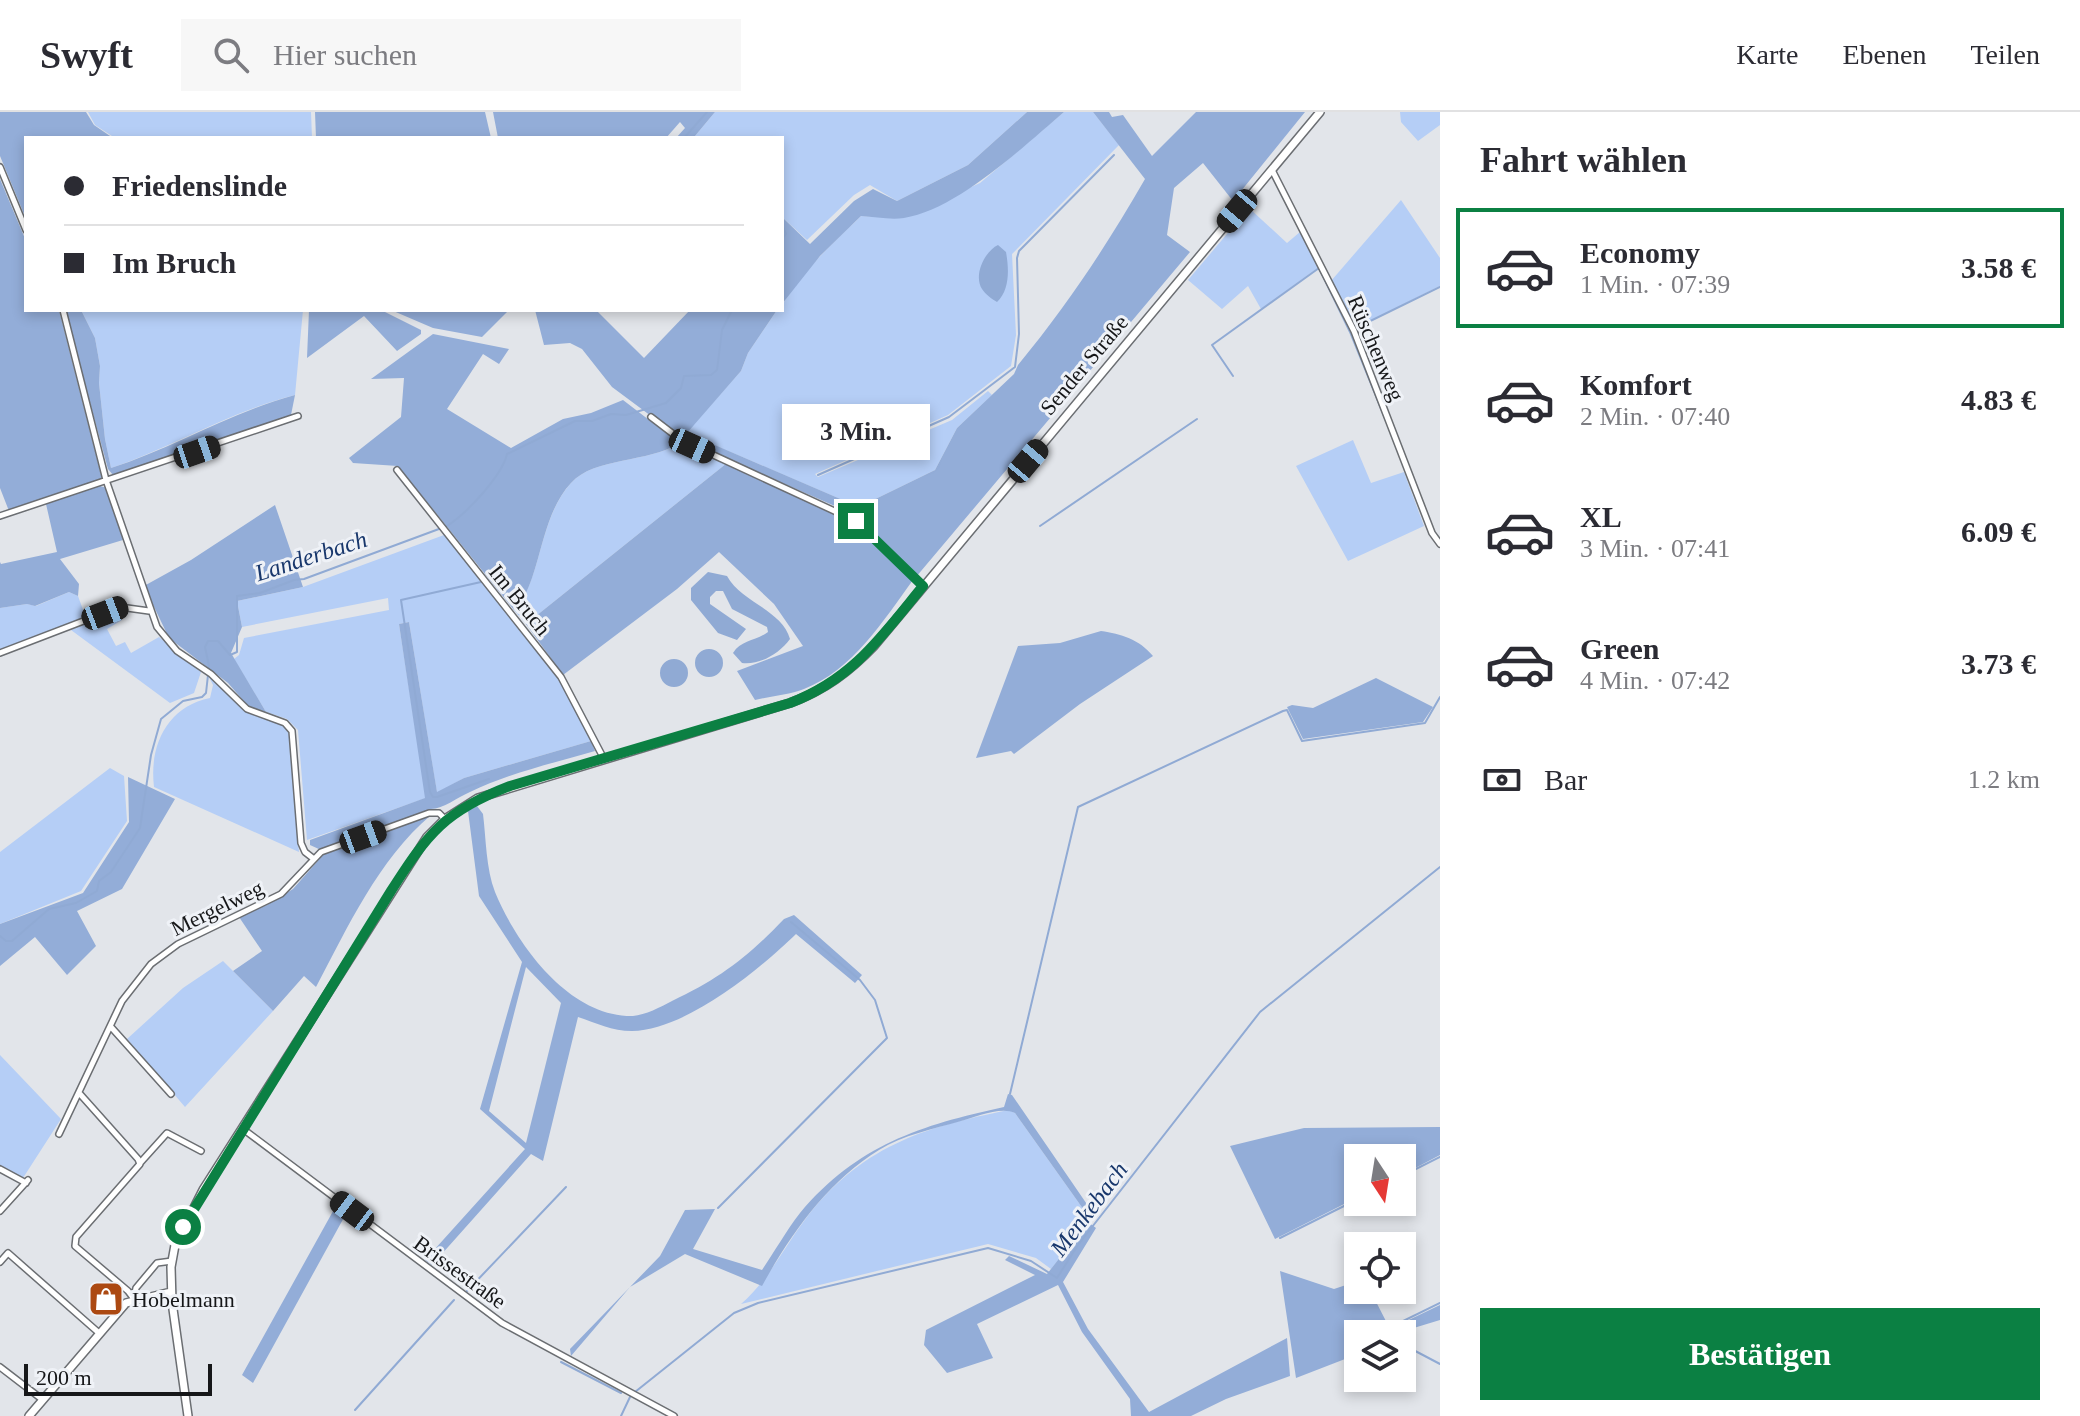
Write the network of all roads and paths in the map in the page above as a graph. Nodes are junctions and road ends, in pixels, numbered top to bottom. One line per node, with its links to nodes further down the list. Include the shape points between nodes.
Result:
1 (1320, 112): 3 (main road, Sender Straße)
2 (0, 167): 4 (street)
3 (1272, 170): 11 (street, Rüschenweg, via 1354,331); 12 (main road, Sender Straße)
4 (24, 225)
5 (64, 312): 9 (street)
6 (298, 416): 9 (street)
7 (651, 417): 12 (street, via 681,440 856,521)
8 (397, 470): 15 (street, Im Bruch, via 561,677)
9 (106, 480): 10 (street); 13 (street)
10 (0, 516)
11 (1440, 544)
12 (923, 586): 15 (main road, Sender Straße, via 860,661 826,688)
13 (149, 611): 14 (street, via 120,607); 17 (street, via 177,651 247,709 285,723 292,731 301,843)
14 (0, 653)
15 (604, 759): 16 (main road, Sender Straße, via 499,790)
16 (445, 819): 17 (street, via 429,813); 21 (main road, Sender Straße, via 403,872)
17 (314, 859): 18 (street, Mergelweg, via 281,894 178,944 151,964 132,986)
18 (111, 1027): 19 (street, Mergelweg); 20 (street)
19 (80, 1094): 22 (street, Mergelweg); 24 (street)
20 (171, 1094)
21 (243, 1129): 27 (main road, Sender Straße, via 183,1227); 37 (street, Brissestraße, via 502,1323)
22 (59, 1134)
23 (201, 1151): 24 (street, via 167,1133)
24 (140, 1164): 30 (street, via 74,1243)
25 (0, 1169): 26 (street, via 27,1182)
26 (0, 1211)
27 (172, 1261): 29 (main road, Sender Straße); 30 (street, via 157,1263 136,1288)
28 (0, 1262): 32 (street, via 8,1253)
29 (171, 1292): 30 (main road); 31 (main road, Sender Straße)
30 (138, 1299): 31 (main road); 32 (main road, via 118,1310)
31 (172, 1302): 36 (main road, Sender Straße)
32 (99, 1333): 34 (main road)
33 (0, 1367): 34 (street)
34 (43, 1400): 35 (main road)
35 (29, 1416)
36 (188, 1416)
37 (674, 1416)

